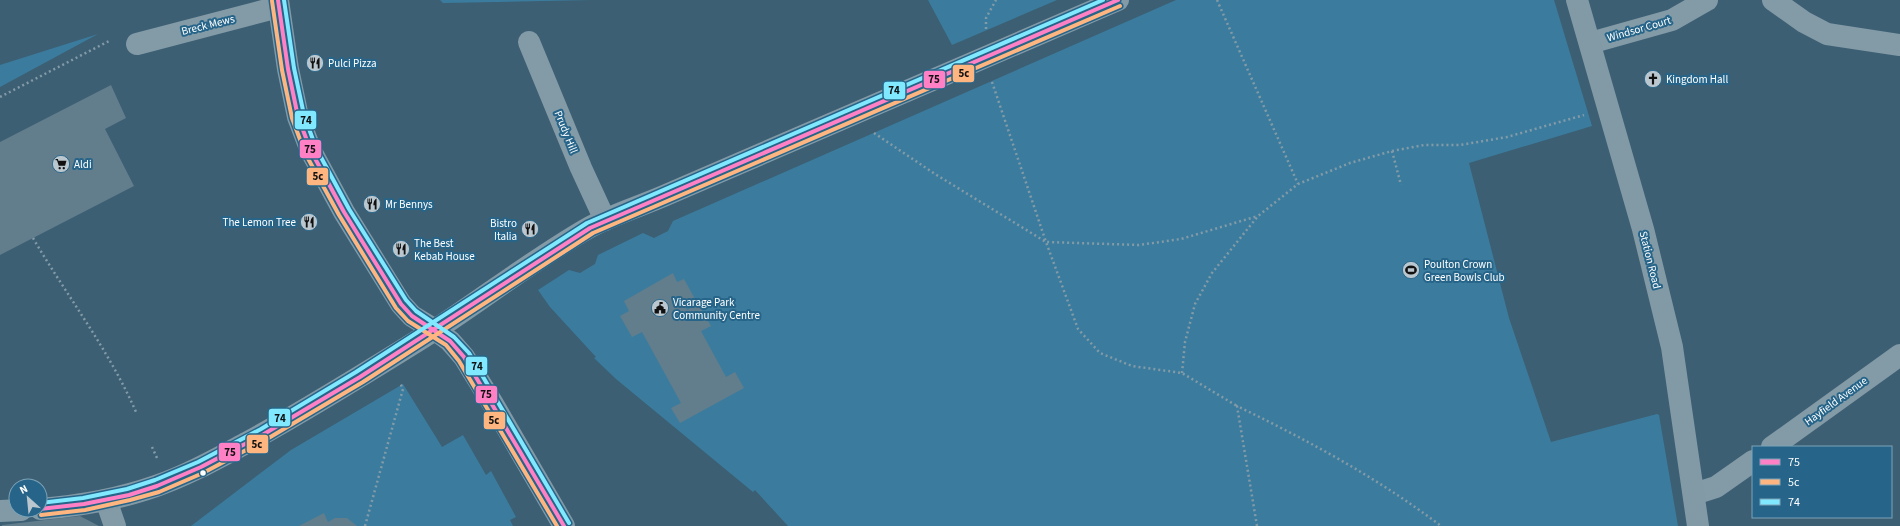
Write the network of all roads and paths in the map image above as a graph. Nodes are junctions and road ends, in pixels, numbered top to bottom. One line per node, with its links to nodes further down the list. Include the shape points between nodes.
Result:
1 (1118, 0): 12 (street)
2 (1217, 0): 17 (path)
3 (1577, 0): 9 (main road, Station Road)
4 (1707, 0): 9 (street, Windsor Court, via 1672,20)
5 (1774, 0): 11 (street, via 1804,22 1827,34)
6 (278, 4): 10 (street, Breck Mews); 23 (main road, via 298,117 312,151 344,212 401,304 412,316)
7 (116, 38): 13 (path)
8 (529, 42): 20 (street, Prudy Hill)
9 (1590, 43): 14 (main road, Station Road)
10 (137, 44)
11 (1900, 45)
12 (984, 58): 15 (street); 22 (path)
13 (0, 97)
14 (1608, 108): 16 (path, via 1506,137 1460,145 1424,145); 31 (main road, Station Road, via 1643,229 1672,347)
15 (850, 116): 20 (street); 22 (path, via 935,174)
16 (1392, 151): 17 (path, via 1350,162); 18 (path)
17 (1298, 184): 19 (path)
18 (1401, 185)
19 (1258, 216): 22 (path, via 1180,239 1139,246); 26 (path, via 1212,272 1194,304 1184,342)
20 (605, 220): 23 (street, via 517,274)
21 (33, 238): 28 (path, via 112,363)
22 (1046, 242): 26 (path, via 1078,329 1100,353 1132,366)
23 (435, 330): 25 (main road); 36 (main road, via 450,341 464,357)
24 (1900, 355): 29 (street, Hayfield Avenue)
25 (386, 360): 32 (main road, via 281,424 200,468 155,486); 35 (path, via 403,389)
26 (1182, 373): 27 (path)
27 (1237, 406): 37 (path); 38 (path, via 1280,427 1385,487)
28 (136, 412)
29 (1773, 446)
30 (1752, 462): 31 (street, via 1716,487)
31 (1694, 494): 39 (main road, Station Road)
32 (106, 500): 33 (main road); 34 (street)
33 (48, 508)
34 (115, 526)
35 (365, 526)
36 (564, 526)
37 (1257, 526)
38 (1440, 526)
39 (1698, 526)

